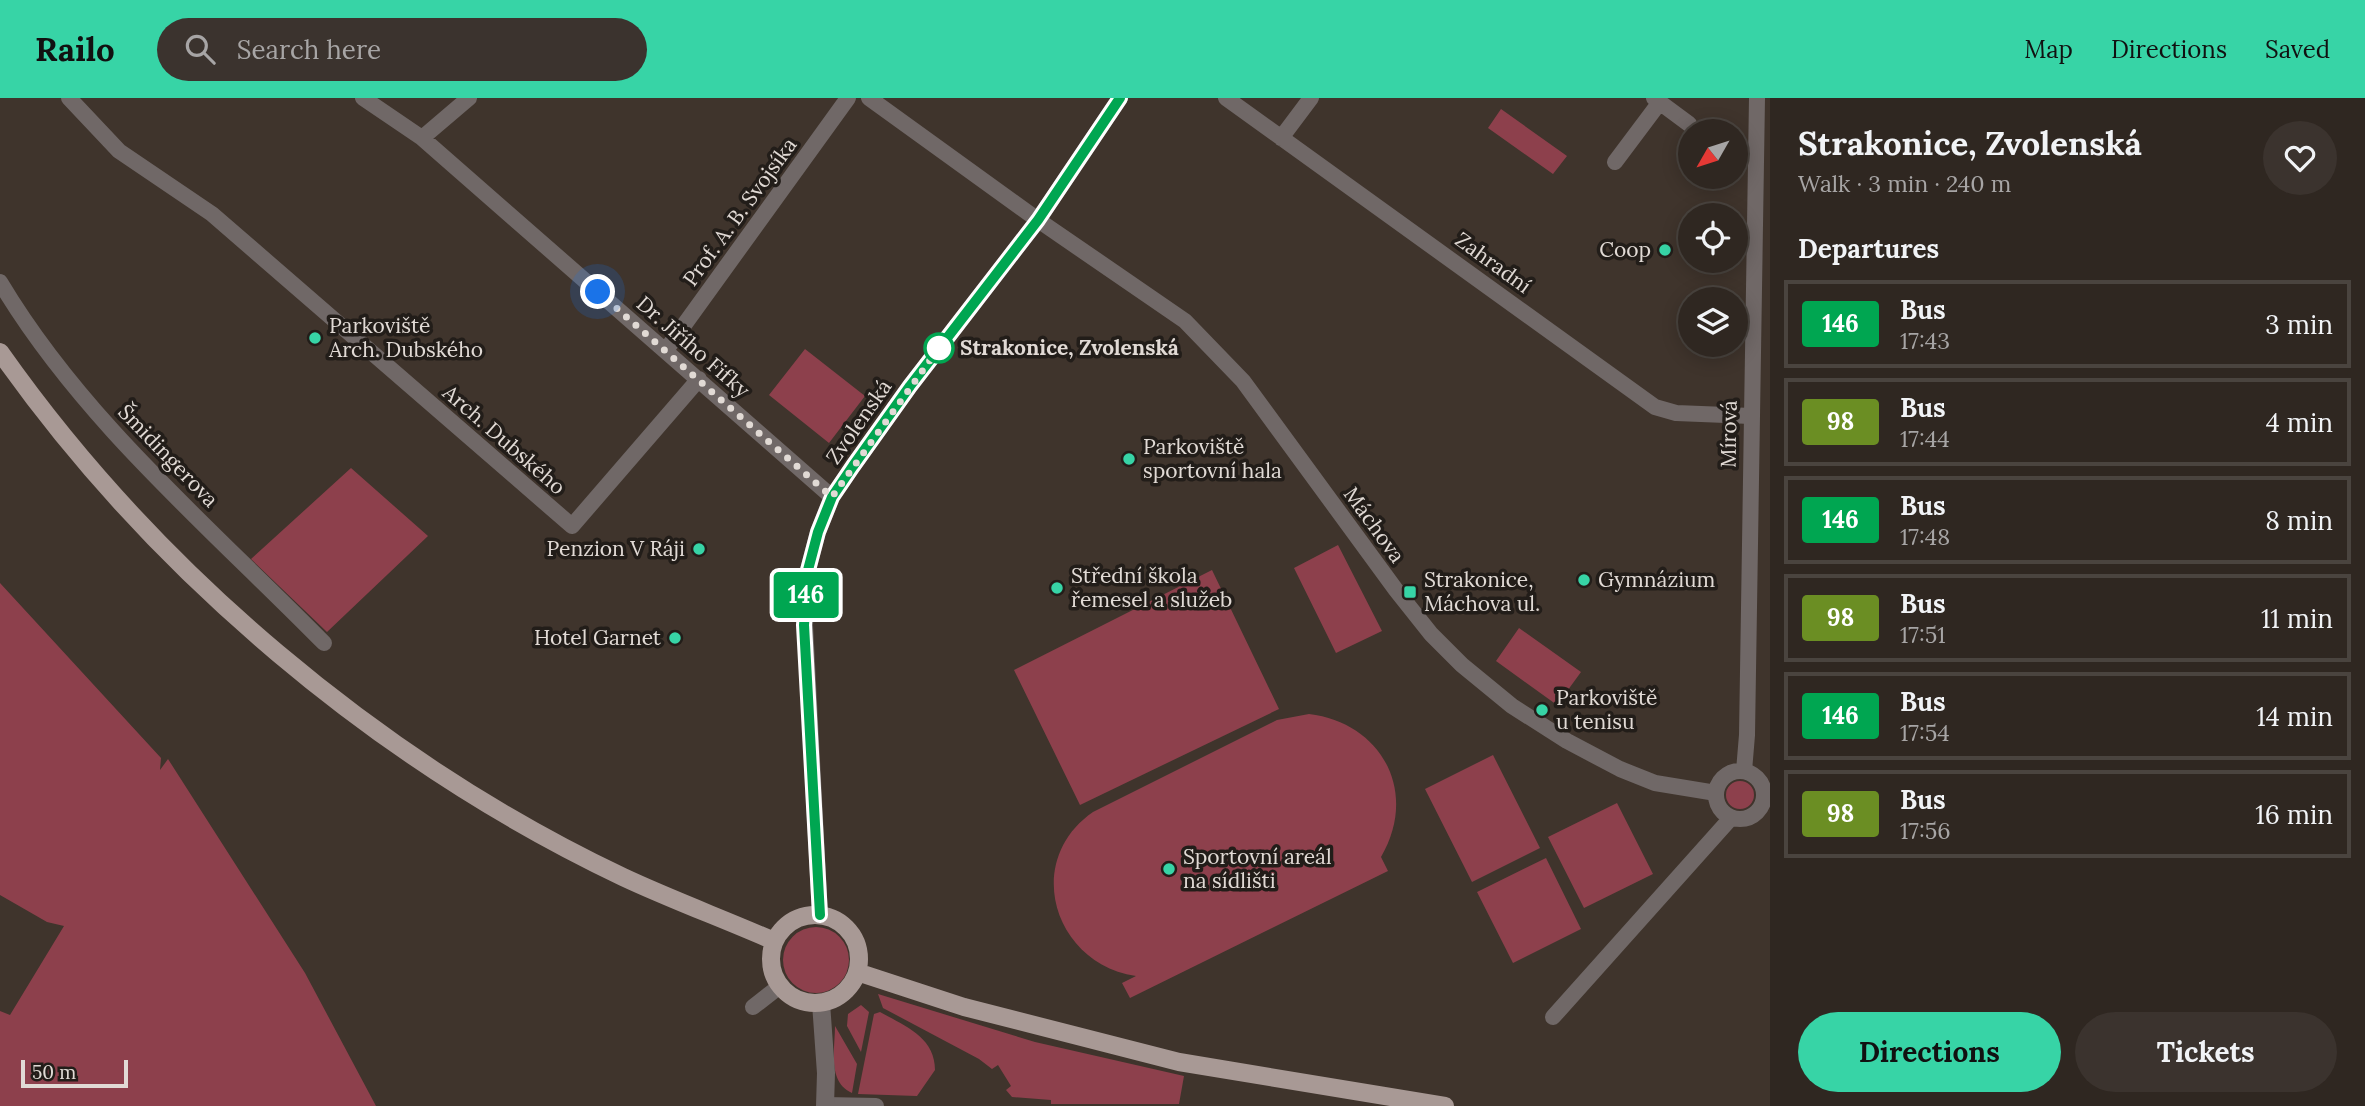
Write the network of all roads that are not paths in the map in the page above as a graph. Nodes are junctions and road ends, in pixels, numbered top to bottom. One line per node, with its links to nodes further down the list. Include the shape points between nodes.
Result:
1 (69, 98): 19 (street, Arch. Dubského, via 120,151 212,214 572,526)
2 (363, 98): 12 (street, Dr. Jiřího Fifky)
3 (469, 98): 12 (street)
4 (849, 98): 17 (street, Prof. A. B. Svojsíka)
5 (869, 98): 15 (street, Máchova)
6 (1120, 98): 15 (street, Zvolenská)
7 (1226, 98): 13 (street, Zahradní)
8 (1311, 98): 13 (street)
9 (1757, 98): 20 (street, Mírová)
10 (1657, 100): 11 (street); 14 (street)
11 (1682, 119)
12 (422, 138): 17 (street, Dr. Jiřího Fifky)
13 (1281, 138): 20 (street, Zahradní, via 1655,407 1676,413)
14 (1615, 162)
15 (1038, 220): 21 (street, Zvolenská, via 910,386); 24 (street, Máchova, via 1185,321 1228,363 1396,590 1462,665 1523,713 1620,769 1655,783)
16 (0, 282): 22 (street, Šmidingerova, via 106,422)
17 (666, 351): 19 (street, Dr. Jiřího Fifky)
18 (0, 352): 28 (main road, via 75,448 153,533 236,614 325,689 419,758 549,838 622,876)
19 (699, 379): 21 (street, Dr. Jiřího Fifky)
20 (1751, 416): 23 (street, Mírová)
21 (832, 497): 27 (street, Zvolenská, via 808,570 804,625)
22 (324, 643)
23 (1744, 771): 24 (street, via 1724,777); 25 (street, via 1759,780)
24 (1716, 793): 26 (street, via 1720,808)
25 (1767, 793): 26 (street, via 1752,816)
26 (1731, 818): 33 (street)
27 (820, 915): 28 (main road, via 793,920); 29 (main road, via 844,925 852,935 860,959)
28 (774, 941): 30 (main road, via 771,964)
29 (858, 972): 31 (main road, via 844,993); 36 (main road, via 964,1007 1166,1059)
30 (780, 986): 31 (main road, via 798,1000); 32 (street)
31 (821, 1003): 34 (street)
32 (753, 1007)
33 (1552, 1017)
34 (825, 1106): 35 (street)
35 (876, 1106)
36 (1445, 1106)

